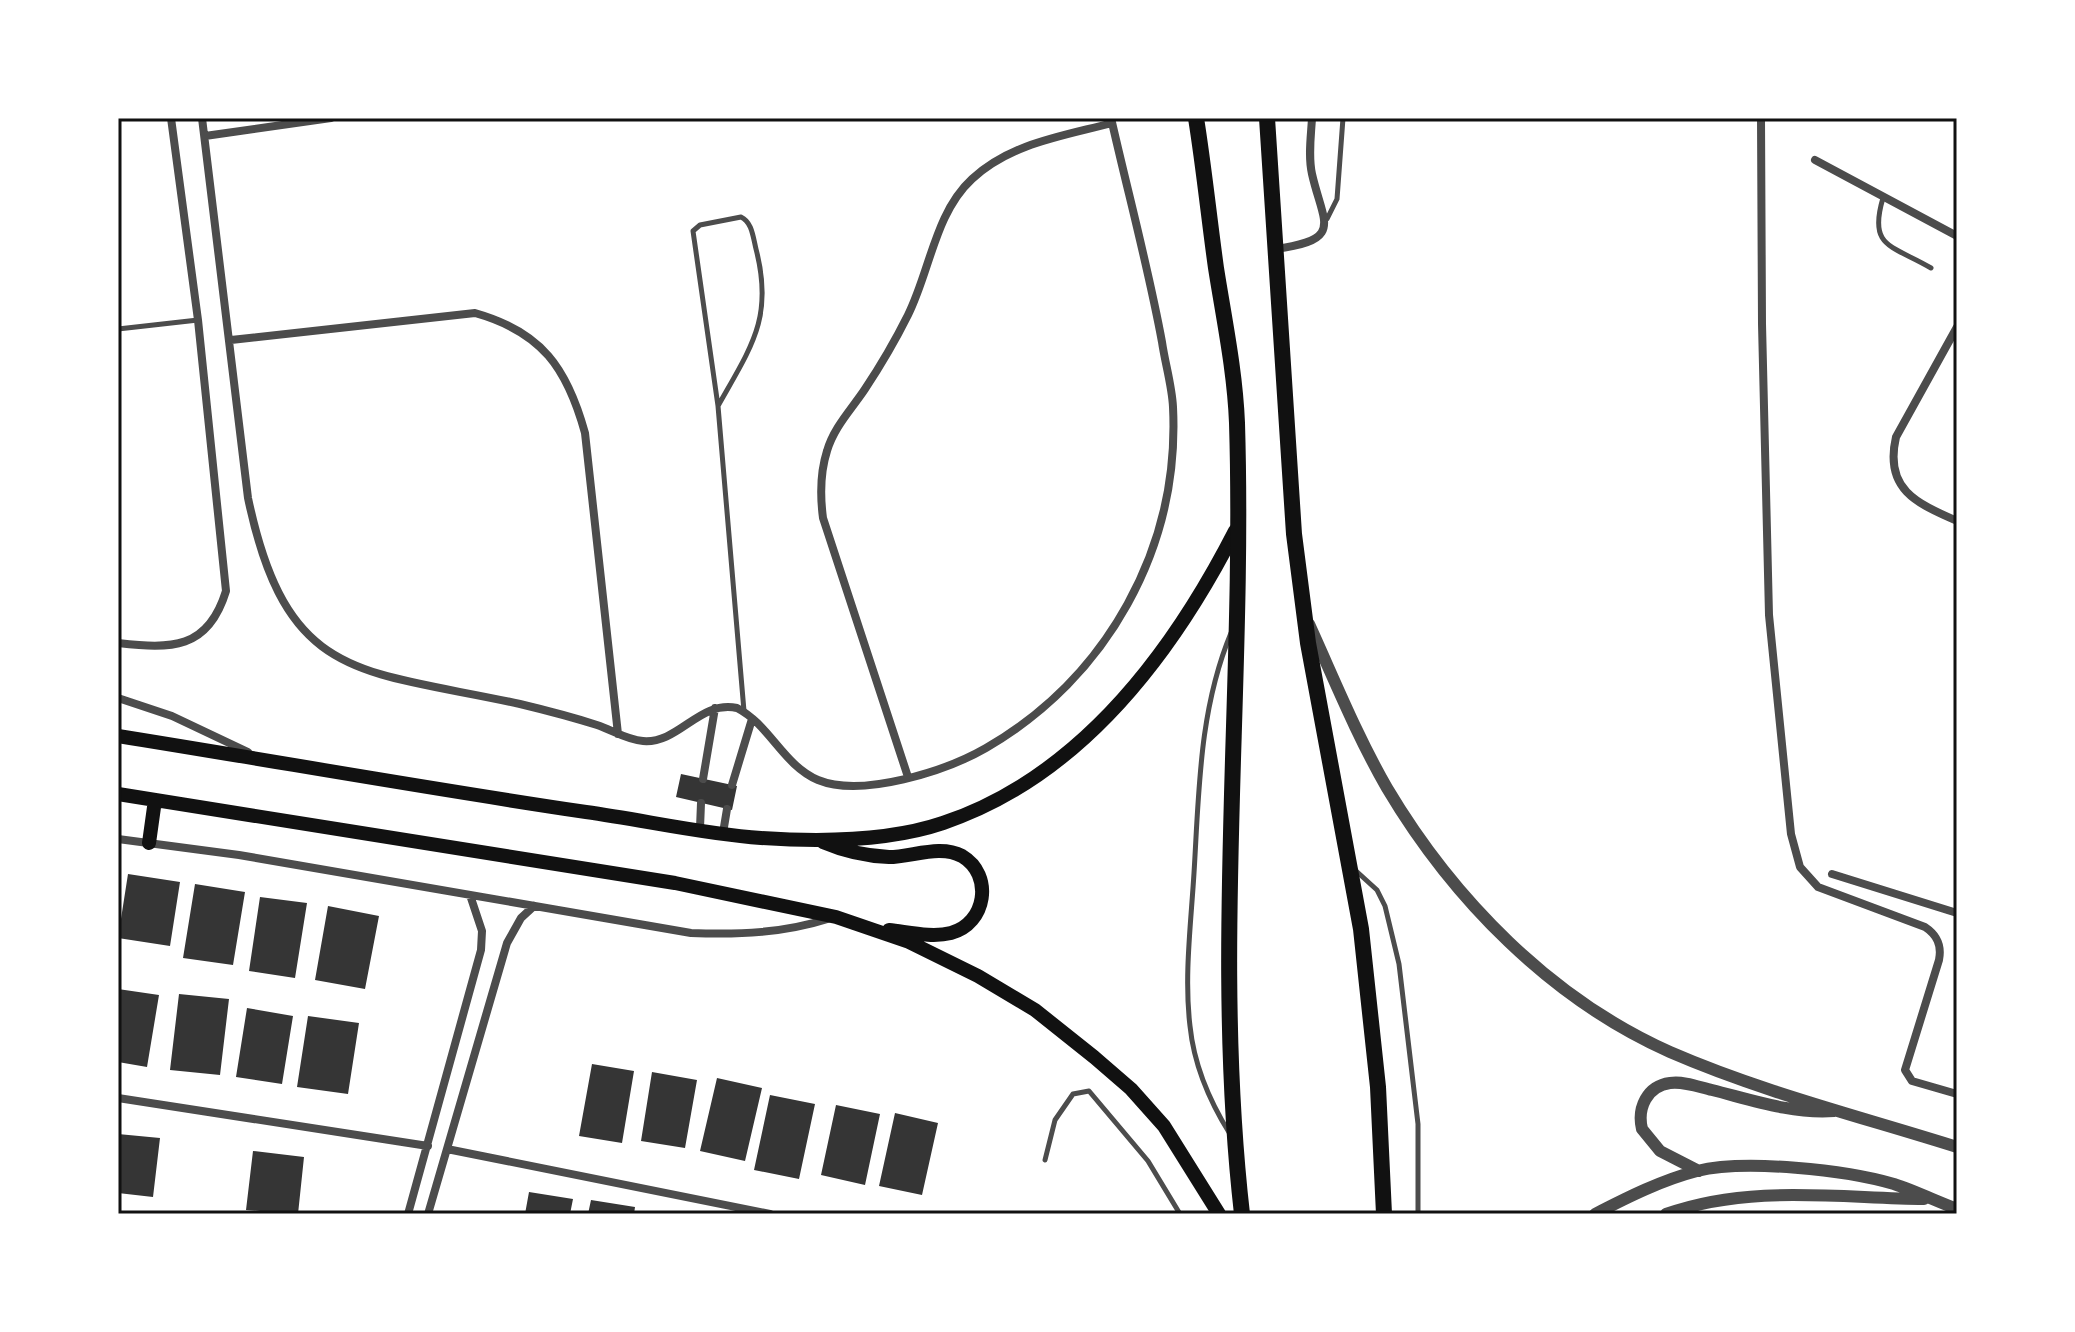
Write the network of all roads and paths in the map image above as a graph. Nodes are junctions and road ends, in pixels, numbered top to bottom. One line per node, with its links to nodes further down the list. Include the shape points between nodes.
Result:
1 (171, 118): 17 (street)
2 (202, 118): 10 (street)
3 (331, 118): 10 (street)
4 (1196, 118): 23 (main road, via 1234,384)
5 (1267, 118): 15 (main road)
6 (1312, 118): 13 (street, via 1312,174)
7 (1343, 118): 13 (lane, via 1337,199)
8 (1761, 118): 53 (street, via 1769,615 1791,834 1800,867 1818,887 1935,935 1939,960 1905,1070 1912,1081)
9 (1112, 120): 34 (street, via 1154,298 1173,407 1167,508 1136,594 1075,679 1022,727 967,758); 34 (street, via 1019,148 985,168 958,194 904,323 827,451 820,484 823,518)
10 (205, 136): 20 (street)
11 (1815, 160): 12 (street)
12 (1884, 197): 14 (street); 16 (lane, via 1877,232)
13 (1327, 219): 15 (street, via 1312,240)
14 (1957, 236)
15 (1275, 249): 24 (main road)
16 (1931, 268)
17 (198, 320): 19 (lane); 26 (street, via 226,591 209,627 194,638 158,648)
18 (1957, 327): 22 (street, via 1896,437 1892,455 1902,489)
19 (118, 329)
20 (231, 340): 31 (street, via 248,498 259,549 277,595 299,627 332,655 374,674 522,705); 31 (street, via 475,313 510,323 547,353 574,394 585,433)
21 (718, 406): 21 (lane, via 763,313 764,279 749,224 741,217 693,231); 29 (lane)
22 (1957, 521)
23 (1235, 531): 25 (main road); 44 (main road, via 1164,648 1065,758 1009,794 942,823 874,837)
24 (1303, 610): 46 (main road); 55 (street, via 1388,788 1474,904 1521,954 1583,1003 1657,1045)
25 (1236, 621): 56 (main road, via 1226,944); 56 (lane, via 1205,726 1189,961 1194,1051 1210,1098)
26 (118, 643)
27 (118, 698): 33 (street, via 172,716)
28 (715, 708): 29 (street); 31 (street, via 656,741); 35 (street)
29 (744, 712): 30 (street)
30 (752, 719): 34 (street, via 802,772 819,781 844,787); 36 (street)
31 (618, 734)
32 (118, 736): 33 (main road)
33 (263, 760): 41 (main road)
34 (908, 777)
35 (703, 779)
36 (732, 785)
37 (118, 794): 38 (main road)
38 (155, 800): 45 (main road); 51 (main road, via 615,872)
39 (701, 803): 41 (street)
40 (727, 809): 42 (street)
41 (700, 828): 42 (main road)
42 (723, 833): 44 (main road)
43 (118, 839): 45 (street)
44 (817, 839): 52 (main road, via 869,855 952,852 969,861 980,877 980,906 961,929 942,934)
45 (149, 843): 48 (street)
46 (1351, 867): 70 (main road, via 1371,1007); 71 (lane, via 1377,890 1385,906 1399,964 1418,1124)
47 (1832, 874): 50 (street)
48 (470, 895): 49 (street); 57 (street, via 480,922 481,950)
49 (534, 906): 51 (street, via 691,933 743,936); 59 (street, via 507,943)
50 (1957, 913)
51 (836, 917): 52 (main road)
52 (873, 929): 68 (main road, via 978,976 1035,1010 1094,1057 1164,1126)
53 (1957, 1094)
54 (118, 1098): 57 (street)
55 (1841, 1110): 58 (street); 61 (street, via 1794,1110 1682,1083 1663,1084 1642,1104 1642,1129 1660,1151)
56 (1234, 1140): 69 (main road)
57 (428, 1146): 64 (street)
58 (1957, 1147)
59 (447, 1149): 65 (street); 66 (street)
60 (1045, 1160): 67 (lane, via 1059,1113 1073,1094 1089,1091 1148,1161)
61 (1699, 1171): 62 (street, via 1823,1171 1894,1184); 72 (street)
62 (1933, 1200): 63 (street); 73 (street, via 1772,1194)
63 (1957, 1209)
64 (408, 1214)
65 (428, 1214)
66 (770, 1214)
67 (1180, 1214)
68 (1219, 1214)
69 (1242, 1214)
70 (1384, 1214)
71 (1418, 1214)
72 (1595, 1214)
73 (1666, 1214)

